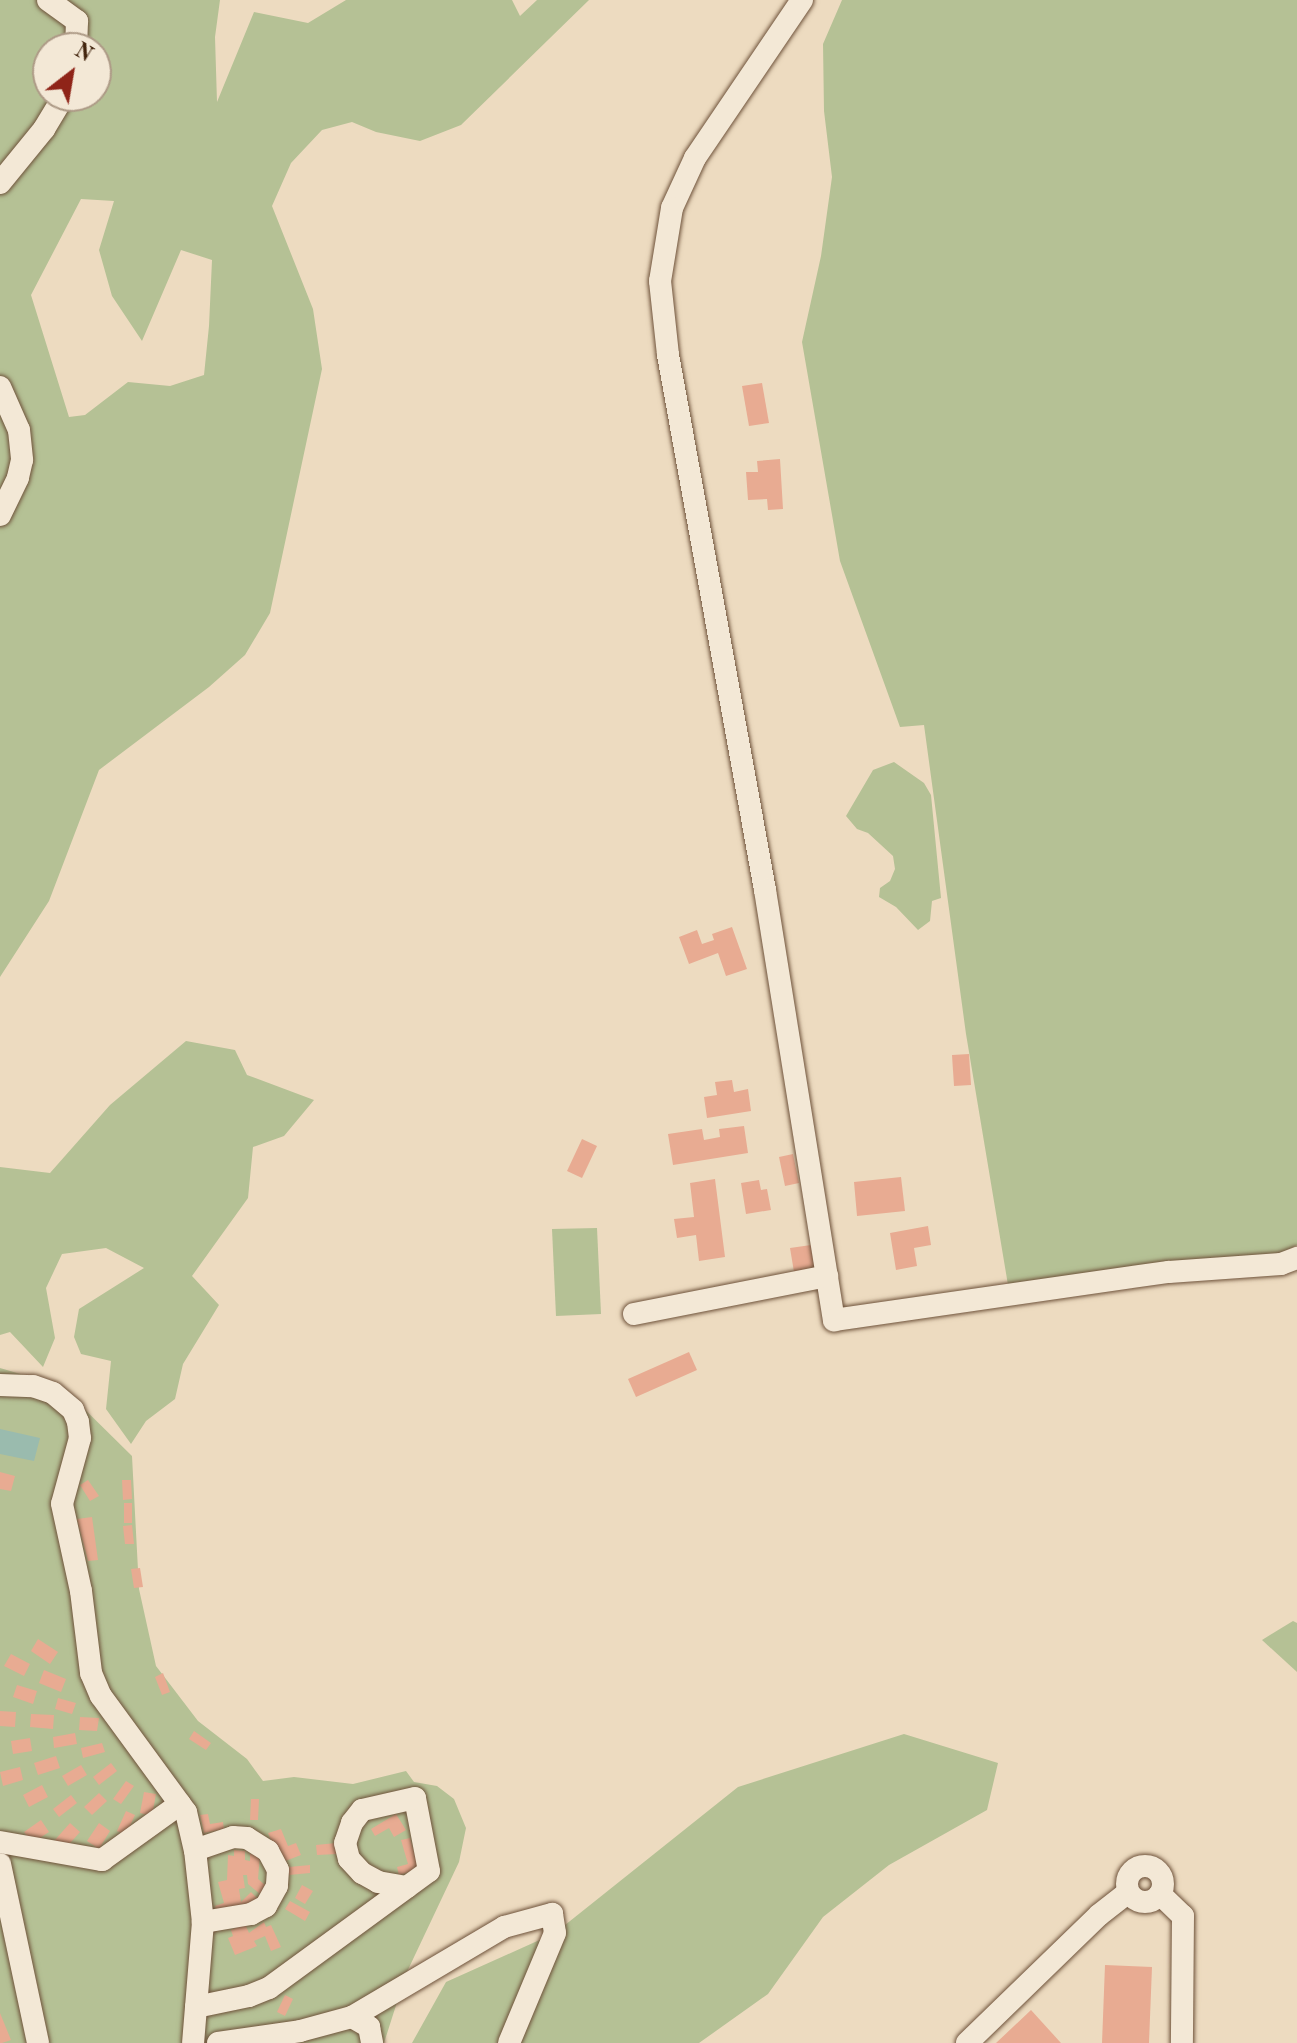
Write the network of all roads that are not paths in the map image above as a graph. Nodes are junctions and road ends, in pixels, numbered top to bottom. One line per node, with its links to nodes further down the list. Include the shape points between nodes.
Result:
1 (48, 0): 3 (street, via 77,21)
2 (802, 0): 9 (street, via 695,158 672,208 660,281 668,355 765,890)
3 (77, 32)
4 (54, 112): 5 (street)
5 (0, 183)
6 (0, 387): 7 (street, via 19,430 22,460)
7 (0, 515)
8 (1297, 1258): 9 (street, via 834,1320)
9 (827, 1276): 10 (street)
10 (634, 1314)
11 (0, 1385): 12 (street, via 42,1389 73,1410 80,1438 62,1504 81,1591 91,1673 101,1696)
12 (180, 1804): 13 (street, via 102,1860); 14 (street, via 189,1818)
13 (0, 1842)
14 (195, 1850): 19 (street); 19 (street, via 233,1837 247,1838 268,1851 278,1870 277,1886 266,1906 251,1914)
15 (0, 1864): 22 (street)
16 (407, 1887): 16 (street, via 429,1871 415,1798 362,1810 345,1843 349,1859 362,1873); 20 (street, via 269,1988)
17 (1128, 1892): 18 (street, via 1144,1902); 18 (street, via 1129,1874 1145,1866 1161,1875); 27 (street)
18 (1160, 1894): 28 (street, via 1183,1916)
19 (203, 1922): 20 (street)
20 (196, 2007): 23 (street)
21 (352, 2017): 24 (street); 25 (street, via 369,2027); 26 (street, via 504,1927 552,1914 555,1933)
22 (38, 2043)
23 (193, 2043)
24 (218, 2043)
25 (372, 2043)
26 (509, 2043)
27 (967, 2043)
28 (1182, 2043)

